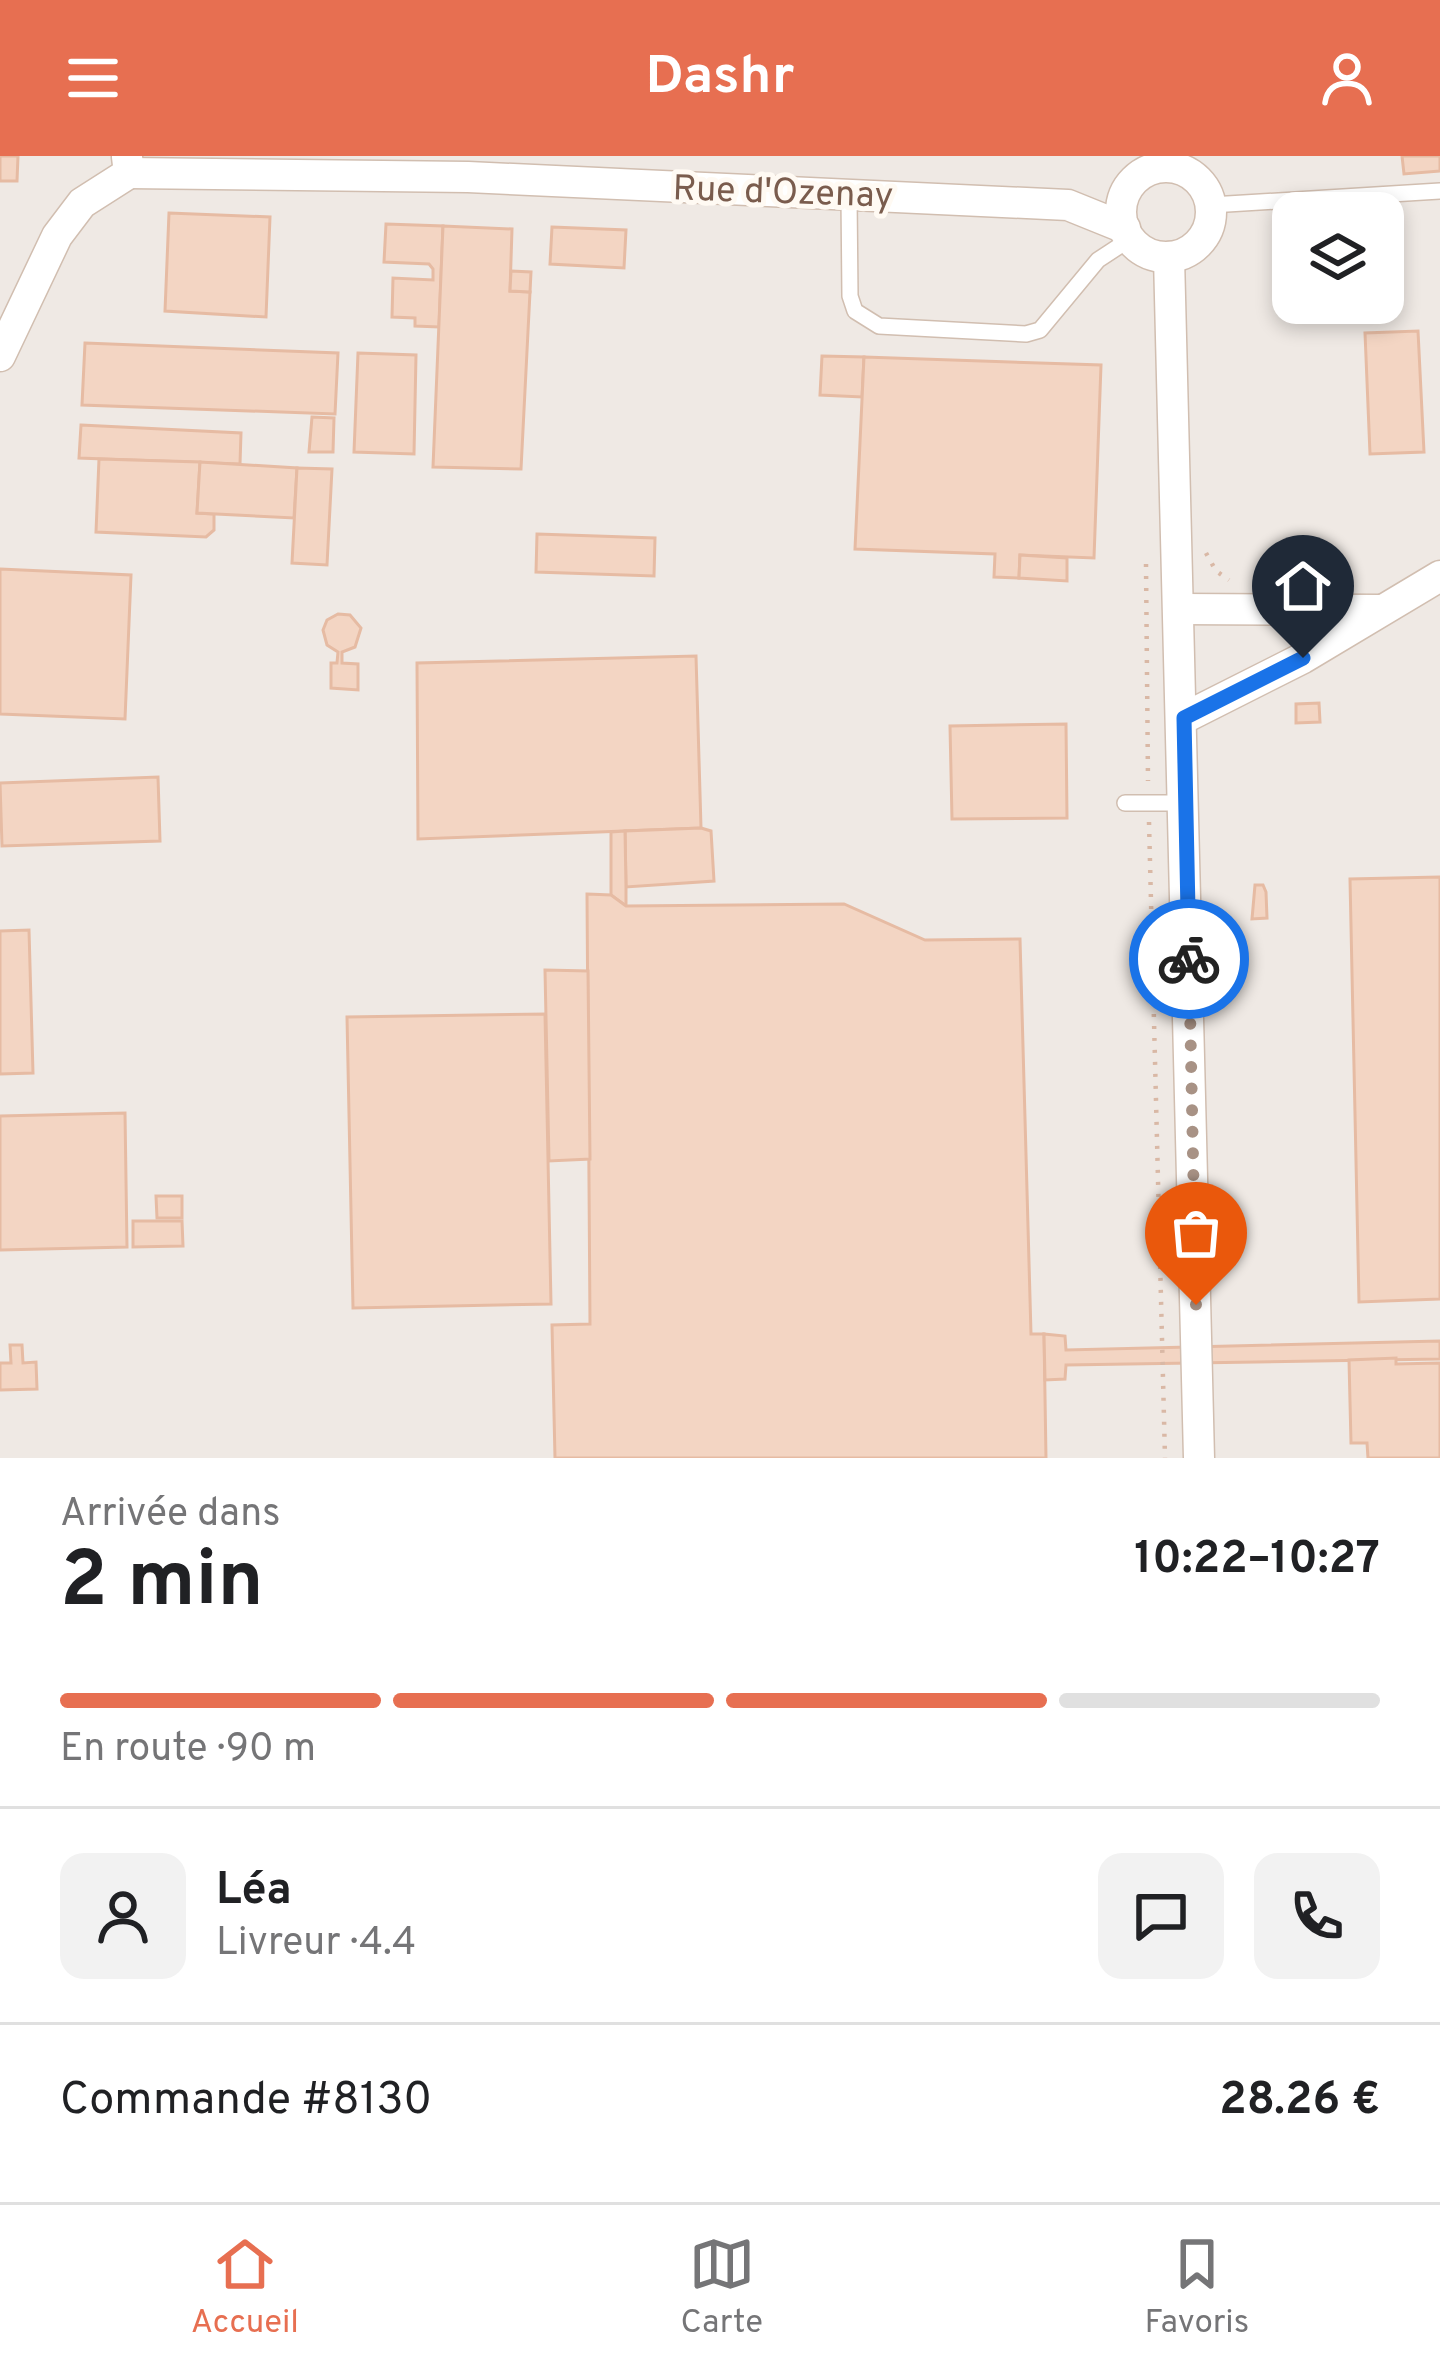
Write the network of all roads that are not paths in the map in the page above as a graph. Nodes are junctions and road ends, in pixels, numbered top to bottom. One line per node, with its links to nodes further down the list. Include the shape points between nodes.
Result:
1 (1168, 161): 3 (street); 7 (street, via 1196,178)
2 (128, 164): 5 (street, Rue d'Ozenay); 10 (street, via 82,202 57,236)
3 (1131, 183): 6 (street, Rue d'Ozenay); 8 (street, via 1122,205)
4 (1440, 191): 7 (lane)
5 (849, 197): 6 (street, Rue d'Ozenay); 8 (lane, via 850,296 855,311 879,326 1040,330)
6 (1076, 205): 8 (street, Rue d'Ozenay)
7 (1211, 205): 9 (street, via 1202,241)
8 (1127, 234): 9 (street, via 1142,250)
9 (1169, 257): 12 (street)
10 (0, 356)
11 (1440, 576): 13 (street)
12 (1179, 609): 13 (street); 14 (street)
13 (1381, 610): 14 (street)
14 (1184, 718): 16 (street)
15 (1125, 803): 16 (lane)
16 (1185, 803): 17 (street)
17 (1199, 1458)

